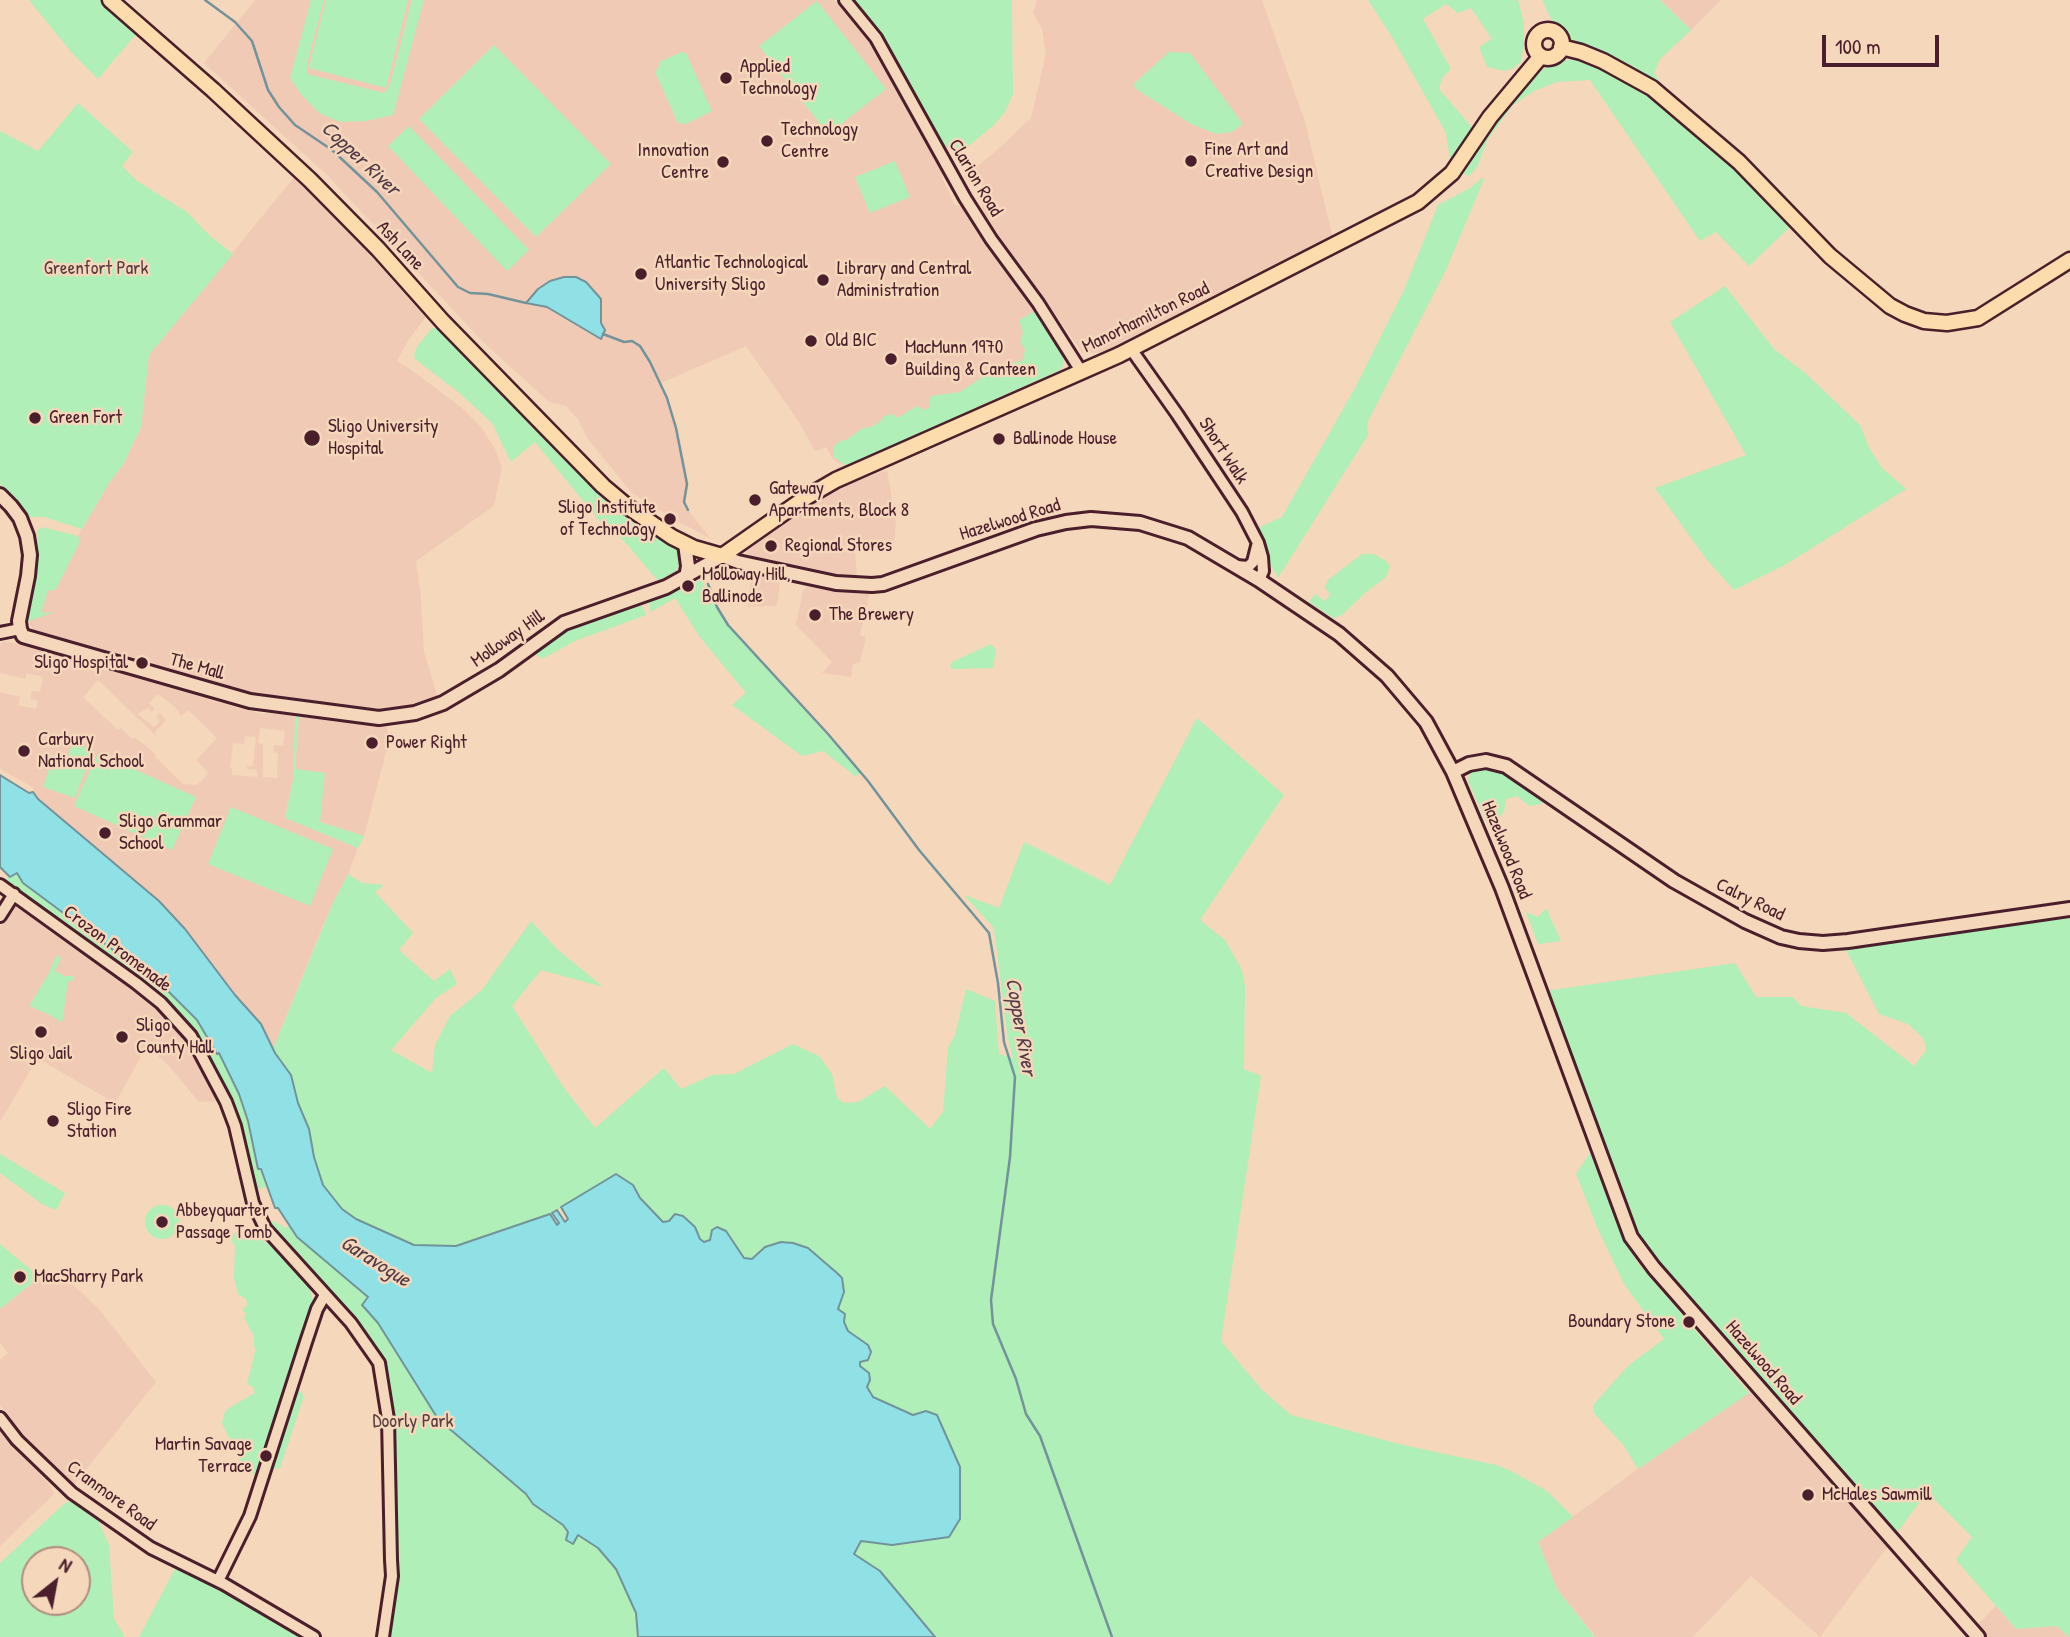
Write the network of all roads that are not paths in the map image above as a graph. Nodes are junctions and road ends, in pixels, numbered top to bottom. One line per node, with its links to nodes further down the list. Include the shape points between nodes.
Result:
1 (110, 0): 9 (highway, Ash Lane, via 310,180 581,465)
2 (845, 0): 7 (street, Clarion Road, via 876,38 965,198)
3 (1561, 47): 4 (highway, via 1553,57); 4 (highway, via 1556,33 1543,31 1534,41); 5 (highway, via 1603,61 1652,88 1739,162 1839,263 1905,314 1947,323 1978,318)
4 (1541, 56): 6 (highway, Manorhamilton Road, via 1490,117 1452,173 1418,202)
5 (2070, 260)
6 (1131, 349): 7 (highway, Manorhamilton Road); 10 (street, Short Walk, via 1200,447)
7 (1082, 371): 13 (highway, Manorhamilton Road, via 836,480)
8 (0, 495): 17 (main road, via 27,536 30,555)
9 (654, 525): 11 (highway, Ash Lane); 12 (highway, Ash Lane)
10 (1258, 543): 14 (street, via 1253,562 1248,567); 16 (street, Short Walk, via 1264,566)
11 (685, 544): 12 (highway, Ash Lane); 15 (main road)
12 (707, 550): 13 (highway, Ash Lane)
13 (722, 556): 14 (main road, Hazelwood Road, via 836,583 883,584 1036,529 1103,519 1165,529); 15 (main road, Molloway Hill)
14 (1236, 566): 16 (main road, Hazelwood Road)
15 (686, 578): 19 (main road, Molloway Hill, via 564,623 456,697)
16 (1259, 580): 20 (main road, Hazelwood Road, via 1339,634 1387,676 1426,722)
17 (20, 629): 18 (street); 19 (main road, The Mall, via 31,640 250,701)
18 (0, 633)
19 (392, 717)
20 (1453, 772): 23 (main road, Calry Road, via 1486,761 1506,766 1674,881 1745,921 1790,939 1848,941); 30 (main road, Hazelwood Road, via 1502,888 1631,1237)
21 (0, 885): 22 (street, Crozon Promenade)
22 (14, 894): 24 (street); 25 (street, Crozon Promenade, via 160,1003 191,1036 226,1102 253,1203 265,1228)
23 (2070, 909)
24 (0, 916)
25 (325, 1295): 27 (street, via 315,1313 250,1516); 29 (street, via 351,1322 379,1363 386,1396 391,1576)
26 (0, 1418): 27 (street, Cranmore Road, via 69,1491 151,1548)
27 (218, 1581): 28 (street)
28 (314, 1637)
29 (383, 1637)
30 (1978, 1637)

